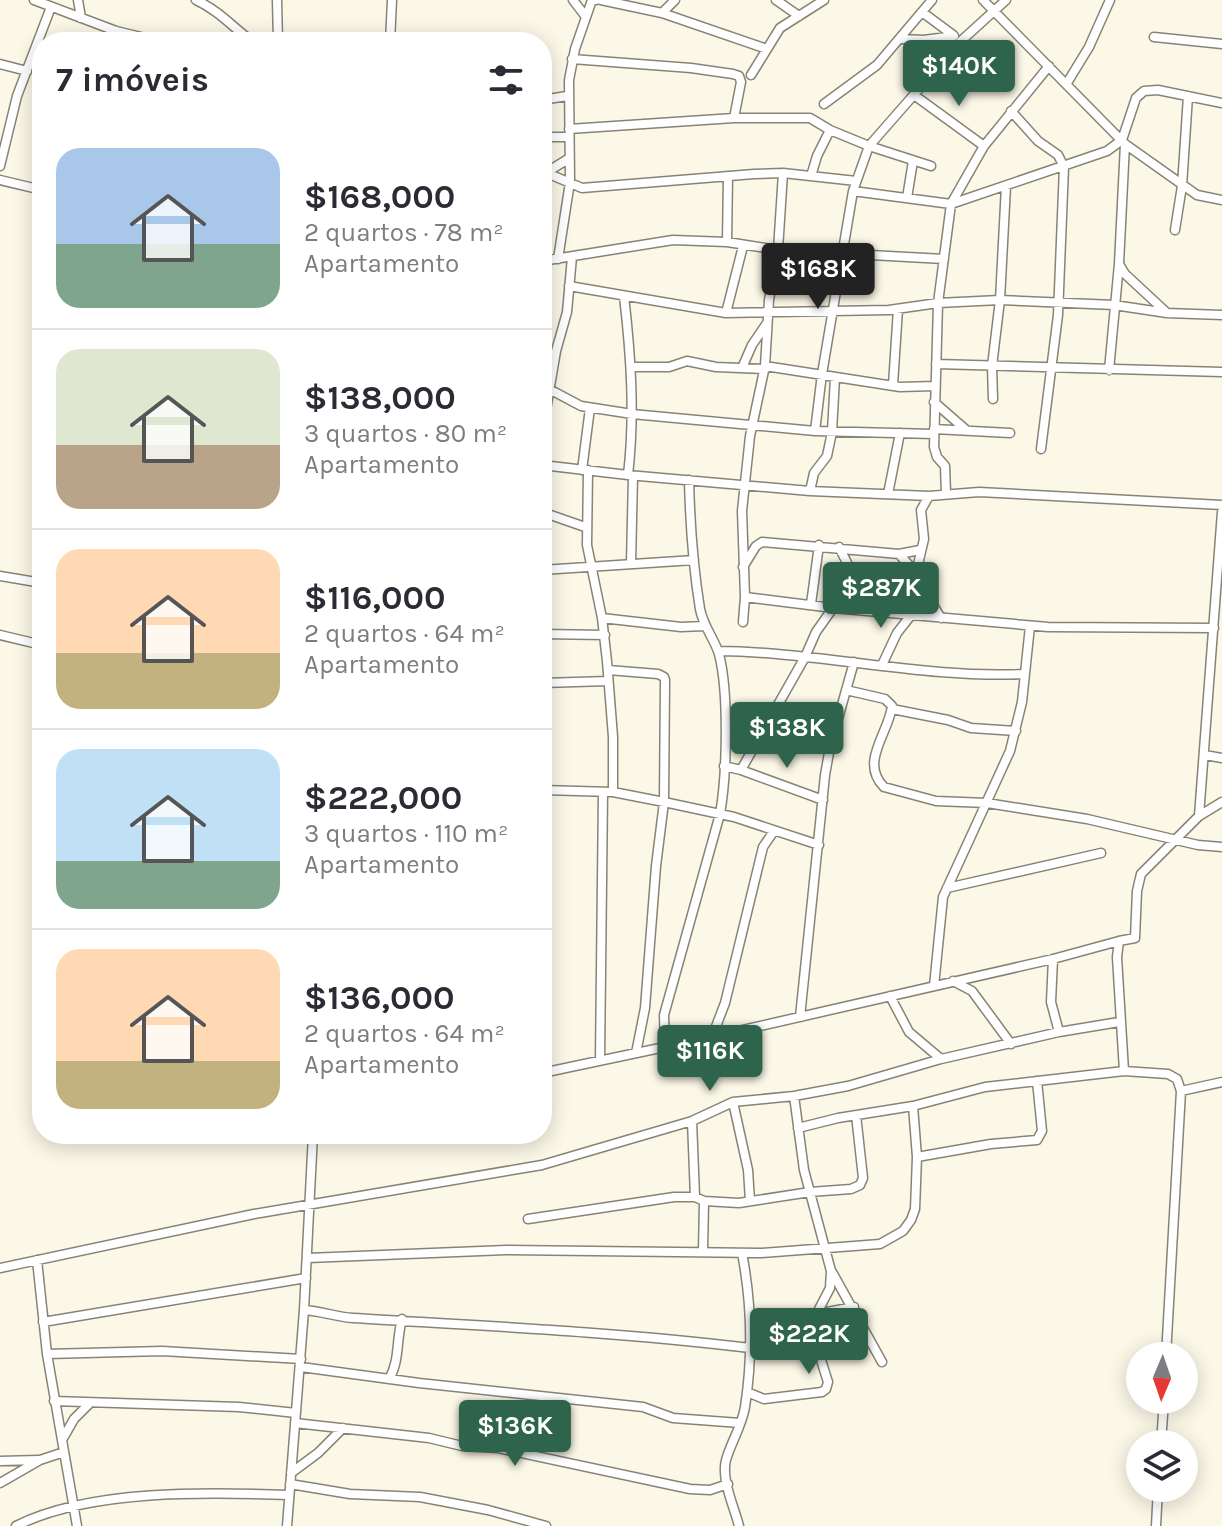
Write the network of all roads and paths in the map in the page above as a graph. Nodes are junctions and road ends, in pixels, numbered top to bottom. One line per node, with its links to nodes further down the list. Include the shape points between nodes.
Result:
1 (34, 0): 16 (street)
2 (78, 0): 22 (street)
3 (196, 0): 15 (street)
4 (277, 0): 29 (street)
5 (392, 0): 30 (street)
6 (573, 0): 21 (street)
7 (598, 0): 19 (street); 21 (street)
8 (675, 0): 19 (street)
9 (776, 0): 20 (street)
10 (824, 0): 20 (street)
11 (932, 0): 18 (street)
12 (983, 0): 17 (street)
13 (1006, 0): 17 (street)
14 (1110, 0): 42 (street)
15 (218, 5): 28 (street)
16 (51, 7): 22 (street); 25 (street)
17 (994, 11): 32 (street); 39 (street)
18 (922, 12): 32 (street); 33 (street)
19 (662, 13): 35 (street)
20 (799, 16): 35 (street, via 780,28)
21 (586, 17): 37 (street)
22 (81, 18): 23 (street)
23 (98, 24): 24 (street); 26 (street)
24 (116, 31): 27 (street)
25 (42, 32)
26 (98, 32)
27 (120, 32)
28 (238, 32)
29 (278, 32)
30 (390, 32)
31 (1154, 37): 34 (street)
32 (958, 38): 33 (street); 43 (street)
33 (901, 39): 48 (street, via 877,65)
34 (1222, 44)
35 (767, 49): 41 (street)
36 (32, 58): 40 (street)
37 (572, 59): 44 (street); 50 (street, via 739,76)
38 (0, 64): 40 (street)
39 (1049, 66): 42 (street); 49 (street)
40 (27, 71): 54 (street)
41 (751, 75)
42 (1067, 83): 55 (street)
43 (914, 95): 56 (street); 57 (street)
44 (567, 96): 46 (street); 52 (street)
45 (1188, 96): 47 (street); 55 (street, via 1144,91 1136,98); 72 (street)
46 (552, 98)
47 (1222, 103)
48 (824, 104)
49 (1011, 111): 57 (street); 62 (street)
50 (734, 118): 51 (street, via 810,118); 52 (street)
51 (830, 130): 56 (street); 67 (street)
52 (569, 133): 53 (street); 58 (street)
53 (552, 136)
54 (3, 140): 60 (street)
55 (1124, 142): 62 (street); 72 (street); 87 (street)
56 (869, 146): 59 (street); 69 (street)
57 (984, 146): 77 (street)
58 (568, 159): 63 (street); 70 (street)
59 (913, 161): 61 (street); 75 (street)
60 (0, 166)
61 (931, 166)
62 (1064, 167): 71 (street); 92 (street)
63 (552, 168)
64 (783, 173): 66 (street); 67 (street); 81 (street)
65 (552, 175): 70 (street)
66 (728, 176): 70 (street, via 591,188); 79 (street)
67 (811, 176): 69 (street)
68 (0, 180): 73 (street)
69 (856, 181): 74 (street)
70 (570, 182): 84 (street)
71 (1006, 186): 77 (street); 90 (street)
72 (1182, 186): 76 (street); 78 (street)
73 (32, 188)
74 (853, 191): 75 (street); 82 (street)
75 (907, 198): 77 (street)
76 (1222, 200)
77 (951, 204): 85 (street)
78 (1175, 230)
79 (727, 242): 80 (street); 83 (street, via 673,240)
80 (743, 246): 81 (street); 96 (street)
81 (778, 250): 82 (street); 99 (street)
82 (842, 253): 85 (street); 95 (street)
83 (572, 257): 84 (street); 88 (street)
84 (558, 259): 86 (street)
85 (944, 259): 91 (street)
86 (552, 260)
87 (1119, 264): 93 (street); 97 (street)
88 (569, 286): 89 (street); 108 (street)
89 (624, 296): 96 (street); 102 (street)
90 (1000, 300): 91 (street); 92 (street); 101 (street)
91 (938, 303): 94 (street); 100 (street)
92 (1059, 303): 93 (street); 105 (street)
93 (1114, 305): 97 (street); 106 (street)
94 (898, 309): 95 (street); 111 (street)
95 (834, 312): 99 (street); 109 (street)
96 (726, 313): 99 (street)
97 (1167, 313): 98 (street)
98 (1222, 315)
99 (768, 318): 103 (street); 104 (street)
100 (936, 364): 101 (street); 112 (street)
101 (992, 366): 105 (street); 114 (street)
102 (631, 367): 103 (street, via 669,367 687,361); 117 (street)
103 (742, 368): 104 (street)
104 (765, 368): 109 (street); 118 (street)
105 (1052, 369): 106 (street); 125 (street)
106 (1109, 370): 107 (street)
107 (1222, 372)
108 (552, 373)
109 (822, 374): 110 (street); 120 (street)
110 (835, 377): 111 (street); 121 (street)
111 (893, 385): 112 (street)
112 (934, 386): 115 (street)
113 (552, 391): 116 (street)
114 (993, 399)
115 (934, 402): 119 (street); 122 (street)
116 (590, 408): 117 (street); 127 (street)
117 (632, 414): 118 (street); 128 (street)
118 (753, 424): 120 (street); 130 (street)
119 (965, 430): 122 (street); 124 (street)
120 (815, 431): 121 (street)
121 (832, 432): 123 (street); 131 (street, via 826,460 814,473)
122 (934, 432): 123 (street); 133 (street, via 935,455 945,466)
123 (900, 433): 132 (street)
124 (1010, 433)
125 (1041, 449)
126 (552, 466): 127 (street)
127 (585, 470): 128 (street); 138 (street)
128 (631, 476): 129 (street); 145 (street)
129 (689, 480): 130 (street); 144 (street)
130 (744, 484): 131 (street); 147 (street)
131 (810, 491): 132 (street)
132 (888, 494): 134 (street)
133 (946, 494): 134 (street); 135 (street)
134 (929, 496): 142 (street, via 921,510)
135 (1222, 505)
136 (1222, 512): 141 (street)
137 (552, 515): 138 (street)
138 (585, 527): 146 (street)
139 (819, 545): 140 (street); 147 (street, via 758,543); 153 (street)
140 (839, 547): 143 (street); 154 (street, via 856,586)
141 (1221, 547): 162 (street)
142 (920, 550): 143 (street); 149 (street)
143 (899, 554): 149 (street)
144 (694, 560): 145 (street); 160 (street)
145 (631, 563): 146 (street)
146 (590, 566): 148 (street); 157 (street)
147 (743, 568): 152 (street)
148 (552, 569)
149 (916, 575): 156 (street); 158 (street)
150 (0, 576): 151 (street)
151 (32, 581)
152 (745, 597): 153 (street); 159 (street)
153 (811, 604): 155 (street)
154 (845, 607): 155 (street); 156 (street)
155 (833, 608): 168 (street)
156 (912, 614): 158 (street); 170 (street)
157 (602, 618): 160 (street); 165 (street)
158 (941, 618): 161 (street)
159 (743, 622)
160 (704, 626): 167 (street)
161 (1030, 626): 162 (street); 172 (street)
162 (1214, 628): 176 (street)
163 (552, 634): 165 (street)
164 (0, 635): 166 (street)
165 (605, 635): 171 (street)
166 (32, 643)
167 (718, 651): 168 (street); 182 (street)
168 (805, 657): 169 (street); 183 (street)
169 (854, 662): 170 (street); 175 (street)
170 (882, 665): 172 (street)
171 (608, 670): 173 (street); 187 (street, via 664,677)
172 (1025, 674): 179 (street)
173 (608, 681): 174 (street); 185 (street, via 613,737)
174 (552, 682)
175 (846, 690): 178 (street, via 885,699); 186 (street)
176 (1209, 697): 177 (street); 180 (street)
177 (1222, 698)
178 (892, 709): 179 (street, via 971,728); 189 (street, via 873,764 881,785 936,801)
179 (1016, 731): 189 (street)
180 (1205, 755): 181 (street); 191 (street)
181 (1222, 758)
182 (724, 766): 183 (street); 190 (street)
183 (741, 770): 186 (street)
184 (552, 790): 185 (street)
185 (608, 792): 187 (street); 211 (street)
186 (823, 800): 194 (street)
187 (664, 802): 190 (street); 209 (street)
188 (1222, 802): 191 (street)
189 (987, 803): 193 (street); 197 (street)
190 (720, 814): 192 (street); 208 (street, via 664,1015)
191 (1199, 816): 193 (street)
192 (774, 831): 194 (street); 206 (street, via 763,847)
193 (1176, 838): 195 (street); 198 (street, via 1141,874 1135,938)
194 (819, 845): 203 (street)
195 (1222, 847)
196 (1101, 853): 197 (street)
197 (947, 888): 201 (street)
198 (1119, 941): 199 (street); 204 (street)
199 (1053, 959): 200 (street); 205 (street, via 1051,1002)
200 (953, 981): 201 (street); 207 (street, via 972,991)
201 (934, 986): 202 (street)
202 (890, 996): 203 (street); 210 (street, via 909,1032)
203 (800, 1017): 206 (street)
204 (1119, 1022): 205 (street); 213 (street)
205 (1059, 1032): 207 (street)
206 (712, 1037): 208 (street)
207 (1011, 1044): 210 (street)
208 (665, 1047): 209 (street)
209 (636, 1053): 211 (street)
210 (941, 1059): 217 (street)
211 (600, 1060): 212 (street)
212 (552, 1068)
213 (1124, 1071): 214 (street); 216 (street, via 1168,1074 1177,1079)
214 (1037, 1081): 219 (street, via 985,1087); 224 (street, via 1042,1131 1037,1140)
215 (1222, 1082): 216 (street)
216 (1181, 1091): 245 (street)
217 (794, 1096): 218 (street); 222 (street)
218 (733, 1102): 221 (street); 227 (street)
219 (913, 1106): 220 (street); 224 (street)
220 (856, 1115): 222 (street); 225 (street, via 860,1185)
221 (692, 1121): 226 (street); 228 (street, via 542,1165)
222 (798, 1128): 225 (street)
223 (313, 1144): 228 (street)
224 (917, 1157): 230 (street, via 915,1209 903,1231 880,1244)
225 (810, 1192): 227 (street); 230 (street)
226 (700, 1199): 227 (street); 229 (street, via 674,1197); 231 (street)
227 (750, 1201)
228 (310, 1205): 233 (street); 234 (street)
229 (528, 1219)
230 (825, 1247): 232 (street); 236 (street)
231 (703, 1252): 232 (street); 233 (street, via 506,1250)
232 (742, 1253): 244 (street)
233 (308, 1258): 237 (street)
234 (37, 1260): 235 (street); 243 (street)
235 (0, 1268)
236 (831, 1271): 238 (street); 240 (street, via 830,1288)
237 (306, 1278): 239 (street); 243 (street)
238 (854, 1307): 240 (street); 248 (street)
239 (304, 1310): 242 (street); 249 (street)
240 (817, 1313): 241 (street)
241 (807, 1316): 244 (street); 251 (street, via 826,1389 764,1399)
242 (402, 1319): 246 (street); 250 (street)
243 (43, 1322): 247 (street)
244 (751, 1326): 246 (street)
245 (1167, 1342)
246 (750, 1348): 251 (street)
247 (47, 1354): 249 (street, via 162,1351); 252 (street)
248 (882, 1362)
249 (301, 1363): 250 (street); 254 (street)
250 (389, 1379): 256 (street)
251 (747, 1392): 256 (street)
252 (54, 1401): 253 (street); 258 (street)
253 (89, 1404): 254 (street); 258 (street)
254 (296, 1413): 255 (street)
255 (295, 1423): 257 (street); 262 (street)
256 (740, 1423): 265 (street, via 726,1460)
257 (343, 1428): 262 (street); 265 (street, via 498,1448 690,1489)
258 (62, 1440): 259 (street)
259 (64, 1452): 260 (street); 266 (street)
260 (40, 1460): 261 (street); 263 (street)
261 (0, 1461)
262 (291, 1473): 264 (street)
263 (0, 1483)
264 (290, 1484): 267 (street); 274 (street, via 420,1497)
265 (728, 1484): 275 (street)
266 (72, 1490): 268 (street); 270 (street)
267 (289, 1495): 268 (street, via 205,1493); 273 (street)
268 (100, 1501): 270 (street)
269 (1157, 1502): 276 (street)
270 (75, 1506): 271 (street); 272 (street)
271 (16, 1526)
272 (77, 1526)
273 (287, 1526)
274 (546, 1526)
275 (739, 1526)
276 (1156, 1526)

